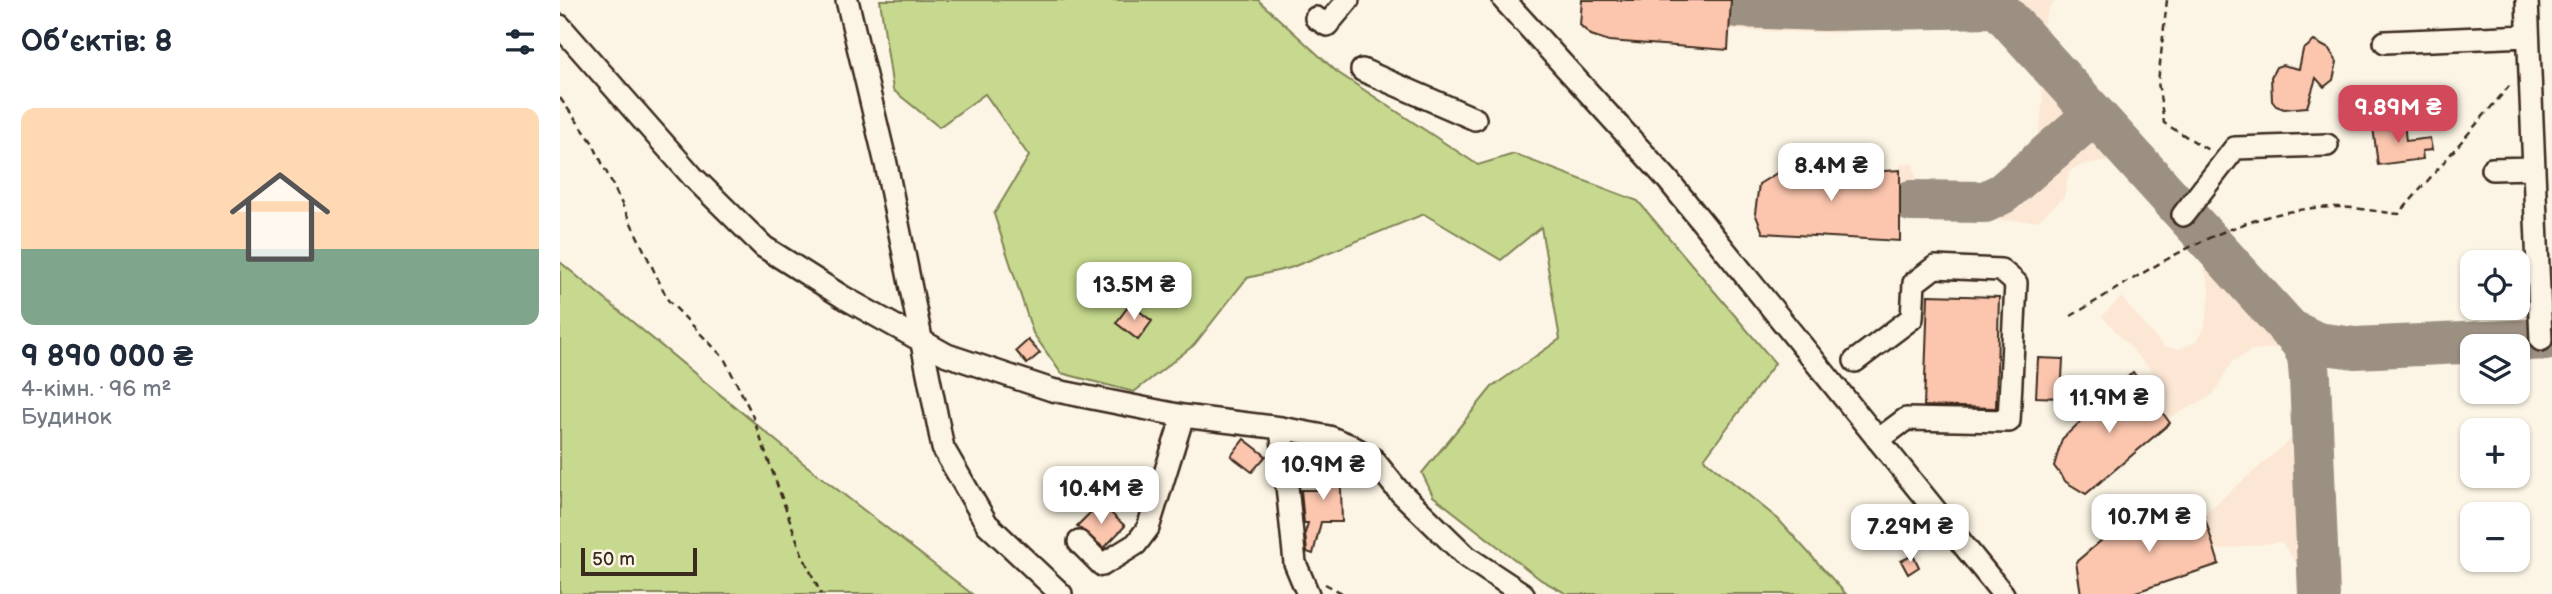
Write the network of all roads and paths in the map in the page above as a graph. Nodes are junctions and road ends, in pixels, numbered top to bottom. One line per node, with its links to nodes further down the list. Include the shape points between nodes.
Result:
1 (848, 0): 22 (lane, via 886,163)
2 (1348, 0): 6 (lane, via 1327,25)
3 (1504, 0): 26 (lane, via 1668,180)
4 (2167, 0): 16 (path, via 2158,82 2164,123)
5 (2527, 0): 8 (lane)
6 (1316, 18)
7 (560, 26): 22 (lane, via 693,177 764,247)
8 (2528, 36): 9 (lane); 10 (lane)
9 (2385, 43)
10 (2529, 64): 14 (lane); 20 (path, via 2399,214 2335,207 2264,216 2204,238)
11 (1362, 71): 13 (lane)
12 (560, 98): 28 (path, via 592,142 668,300 724,359 751,412)
13 (1475, 119)
14 (2542, 139): 17 (lane)
15 (2327, 145): 16 (lane, via 2235,148)
16 (2225, 160): 19 (lane)
17 (2533, 168): 18 (lane); 21 (lane)
18 (2492, 169)
19 (2183, 215)
20 (2071, 316)
21 (2540, 340)
22 (920, 341): 24 (lane, via 947,355 1052,390); 29 (lane, via 943,448 987,524)
23 (1855, 361): 26 (lane, via 1912,318 1914,283 1935,267 2001,270 2016,283 2009,421 1906,419)
24 (1183, 416): 25 (lane); 27 (lane, via 1148,528 1136,544 1102,565)
25 (1281, 428): 30 (lane, via 1295,563); 31 (lane, via 1329,437 1372,458 1397,489 1467,556)
26 (1878, 440): 32 (lane)
27 (1079, 542)
28 (821, 594)
29 (1061, 594)
30 (1308, 594)
31 (1524, 594)
32 (2003, 594)

